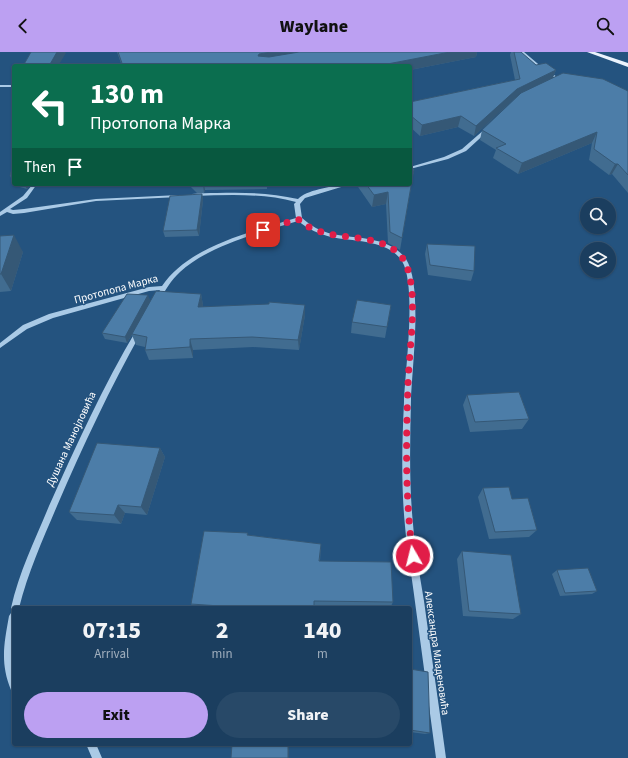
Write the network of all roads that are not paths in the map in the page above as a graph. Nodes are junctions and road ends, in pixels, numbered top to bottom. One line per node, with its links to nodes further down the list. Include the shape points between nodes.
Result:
1 (522, 52): 4 (street, via 534,64)
2 (590, 52): 3 (main road)
3 (628, 66)
4 (558, 80): 5 (street); 6 (street)
5 (553, 82)
6 (570, 83)
7 (0, 86): 8 (street)
8 (12, 86)
9 (493, 124): 10 (street, via 464,150)
10 (412, 167)
11 (33, 186): 16 (street, via 25,197)
12 (341, 186): 15 (street, via 310,194)
13 (183, 196): 16 (street, via 96,200 24,211)
14 (190, 196): 15 (street, via 271,196)
15 (299, 201): 18 (street)
16 (7, 210): 17 (street)
17 (0, 214)
18 (298, 219): 19 (street, Протопопа Марка, via 204,254 181,268); 28 (street, Александра Младеновића, via 305,226 320,232 382,243 402,257 408,270 412,293 408,386 409,525)
19 (164, 288): 20 (street); 22 (street, Протопопа Марка, via 137,292 51,316 25,327)
20 (154, 306)
21 (143, 324): 23 (street, Душана Манојловића, via 124,355 74,458 25,571)
22 (0, 346)
23 (16, 606)
24 (12, 630): 25 (street, via 7,666)
25 (12, 683)
26 (92, 746): 27 (street)
27 (97, 758)
28 (441, 758)

